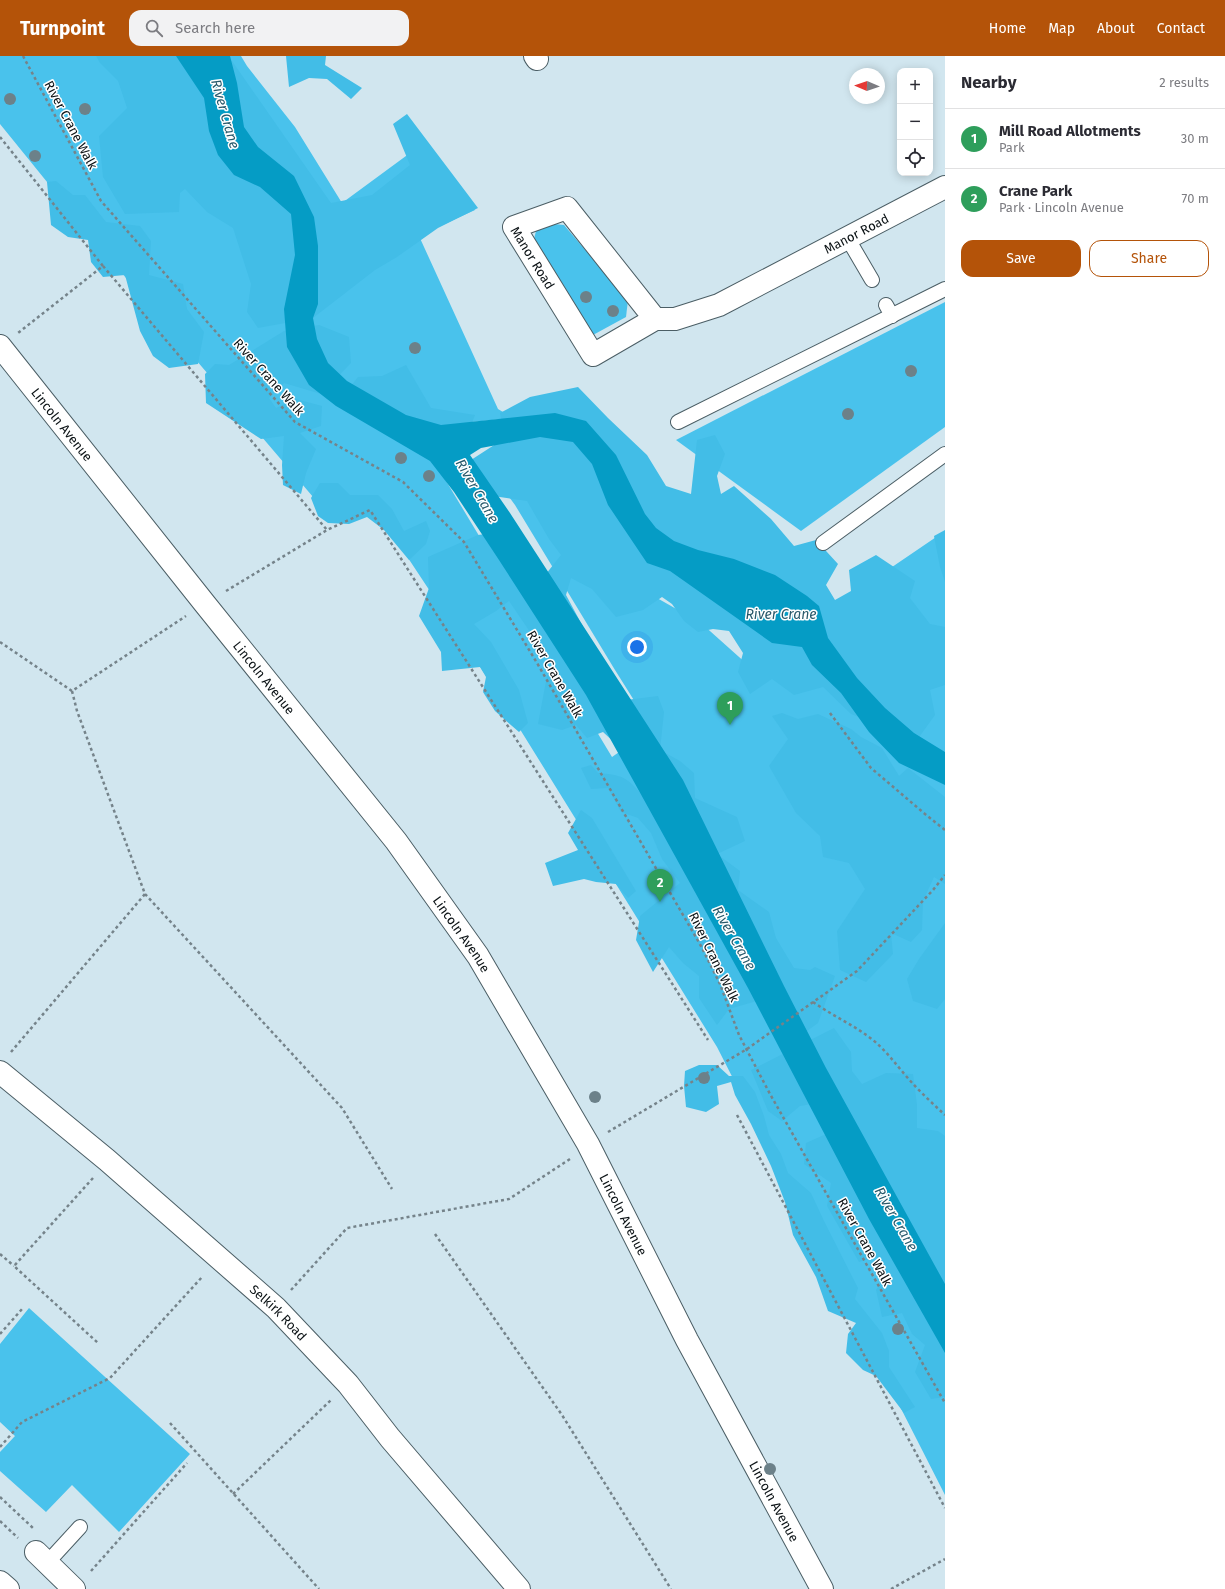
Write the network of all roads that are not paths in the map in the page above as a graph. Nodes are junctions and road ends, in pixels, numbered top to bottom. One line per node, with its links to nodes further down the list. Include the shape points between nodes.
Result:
1 (945, 187): 2 (main road, Manor Road)
2 (848, 239): 3 (lane); 5 (main road, Manor Road, via 719,305 675,319)
3 (872, 280)
4 (945, 290): 7 (lane, via 889,310)
5 (655, 319): 5 (main road, Manor Road, via 567,208 514,227 593,355)
6 (0, 346): 17 (main road, Lincoln Avenue, via 396,841 474,949 588,1144 690,1346)
7 (678, 422)
8 (945, 454): 9 (lane)
9 (823, 542)
10 (0, 1072): 16 (main road, Selkirk Road, via 107,1160 276,1308 348,1384 390,1438)
11 (80, 1527): 12 (lane)
12 (41, 1558): 15 (main road)
13 (0, 1582): 14 (main road)
14 (8, 1589)
15 (74, 1589)
16 (519, 1589)
17 (822, 1589)

